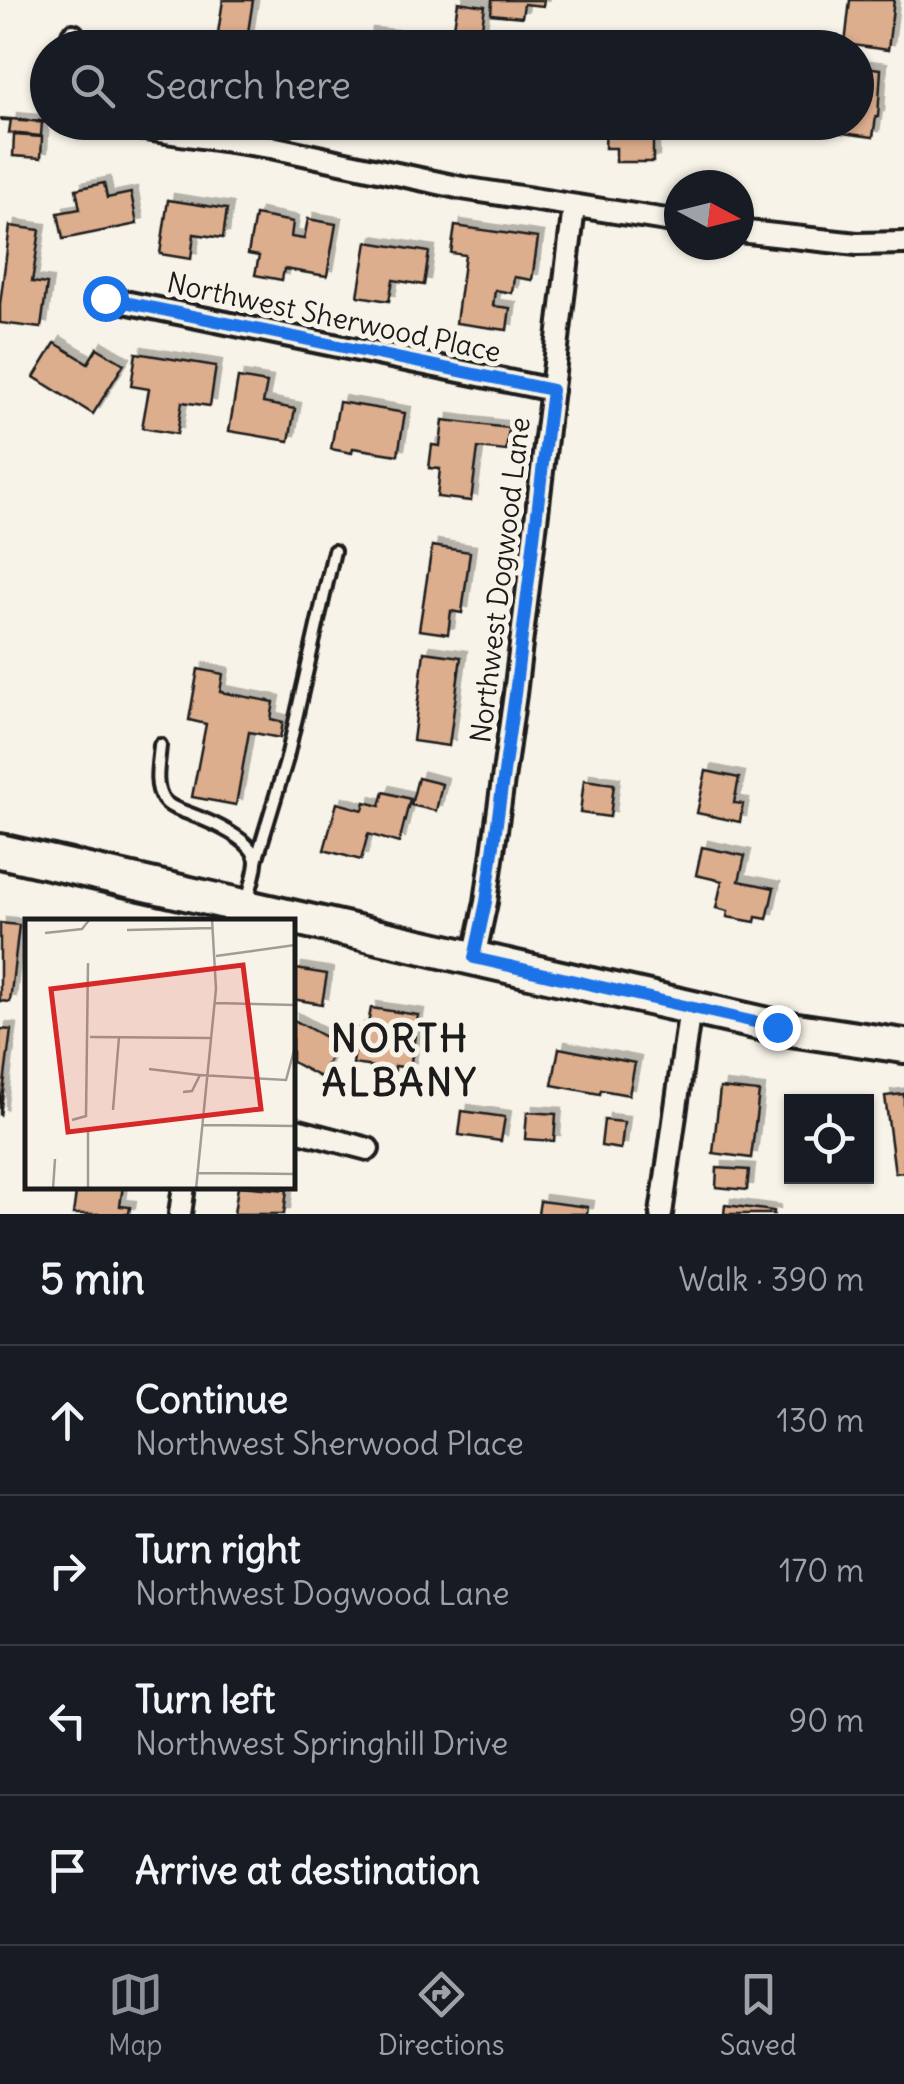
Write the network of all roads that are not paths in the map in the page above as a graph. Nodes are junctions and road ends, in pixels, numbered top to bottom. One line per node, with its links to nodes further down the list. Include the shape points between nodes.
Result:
1 (222, 140): 2 (street)
2 (574, 207): 3 (street); 7 (street, Northwest Dogwood Lane)
3 (664, 220)
4 (754, 233): 5 (street)
5 (904, 243)
6 (105, 298): 7 (street, Northwest Sherwood Place)
7 (552, 390): 15 (street, Northwest Dogwood Lane)
8 (334, 551): 11 (lane)
9 (160, 745): 11 (lane, via 162,798 245,842)
10 (0, 852): 12 (main road)
11 (256, 862): 12 (lane)
12 (244, 914): 13 (main road)
13 (270, 919)
14 (295, 924): 15 (main road)
15 (474, 958): 16 (main road)
16 (690, 1008): 17 (main road); 22 (street)
17 (904, 1046)
18 (295, 1130): 19 (street)
19 (368, 1149)
20 (184, 1189): 21 (street)
21 (180, 1214)
22 (661, 1214)

